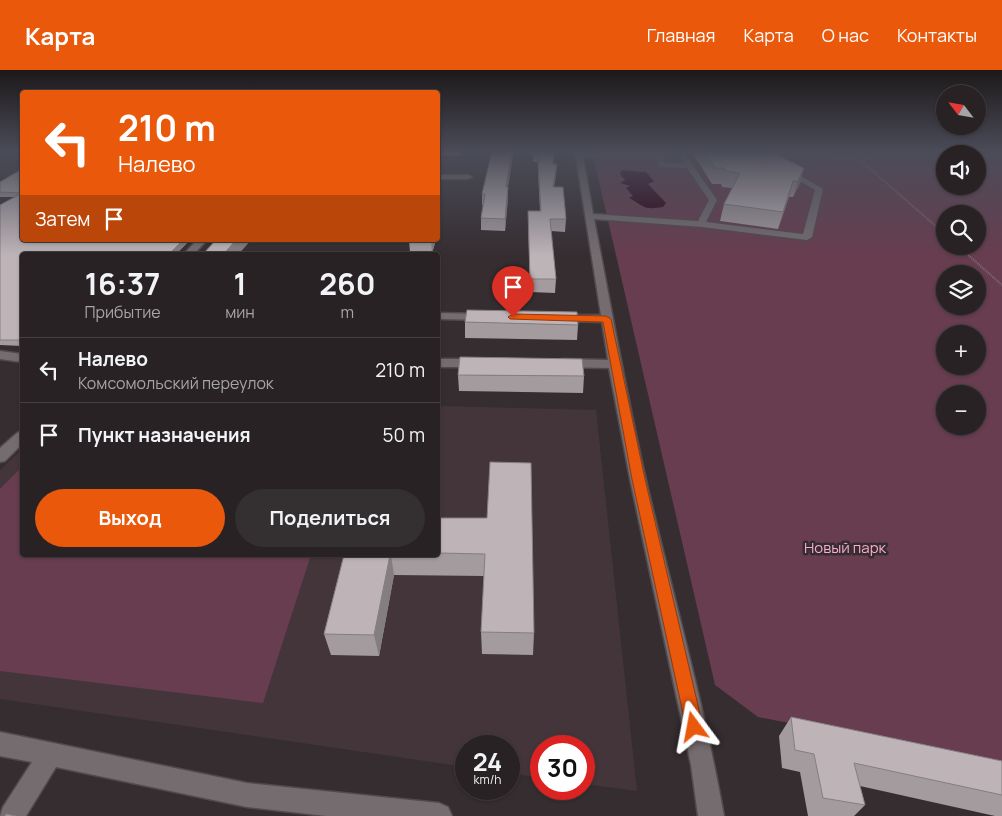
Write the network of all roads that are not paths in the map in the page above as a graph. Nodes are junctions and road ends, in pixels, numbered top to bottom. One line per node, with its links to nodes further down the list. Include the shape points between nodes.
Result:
1 (584, 186): 4 (street)
2 (703, 186): 5 (street, via 713,200)
3 (814, 186): 5 (street, via 819,189 807,237)
4 (590, 216): 5 (street); 11 (street)
5 (702, 224)
6 (200, 242): 7 (street)
7 (191, 252)
8 (440, 316): 9 (street)
9 (497, 317)
10 (547, 318): 11 (street)
11 (606, 319): 17 (street)
12 (0, 355): 13 (street)
13 (20, 358)
14 (440, 363): 15 (street)
15 (497, 363)
16 (546, 363): 17 (street)
17 (615, 364): 25 (street, via 703,765)
18 (20, 438): 19 (street)
19 (0, 457)
20 (0, 744): 21 (street)
21 (51, 754): 22 (street, via 247,796); 23 (street)
22 (408, 814): 24 (street)
23 (12, 816)
24 (439, 816)
25 (710, 816)

